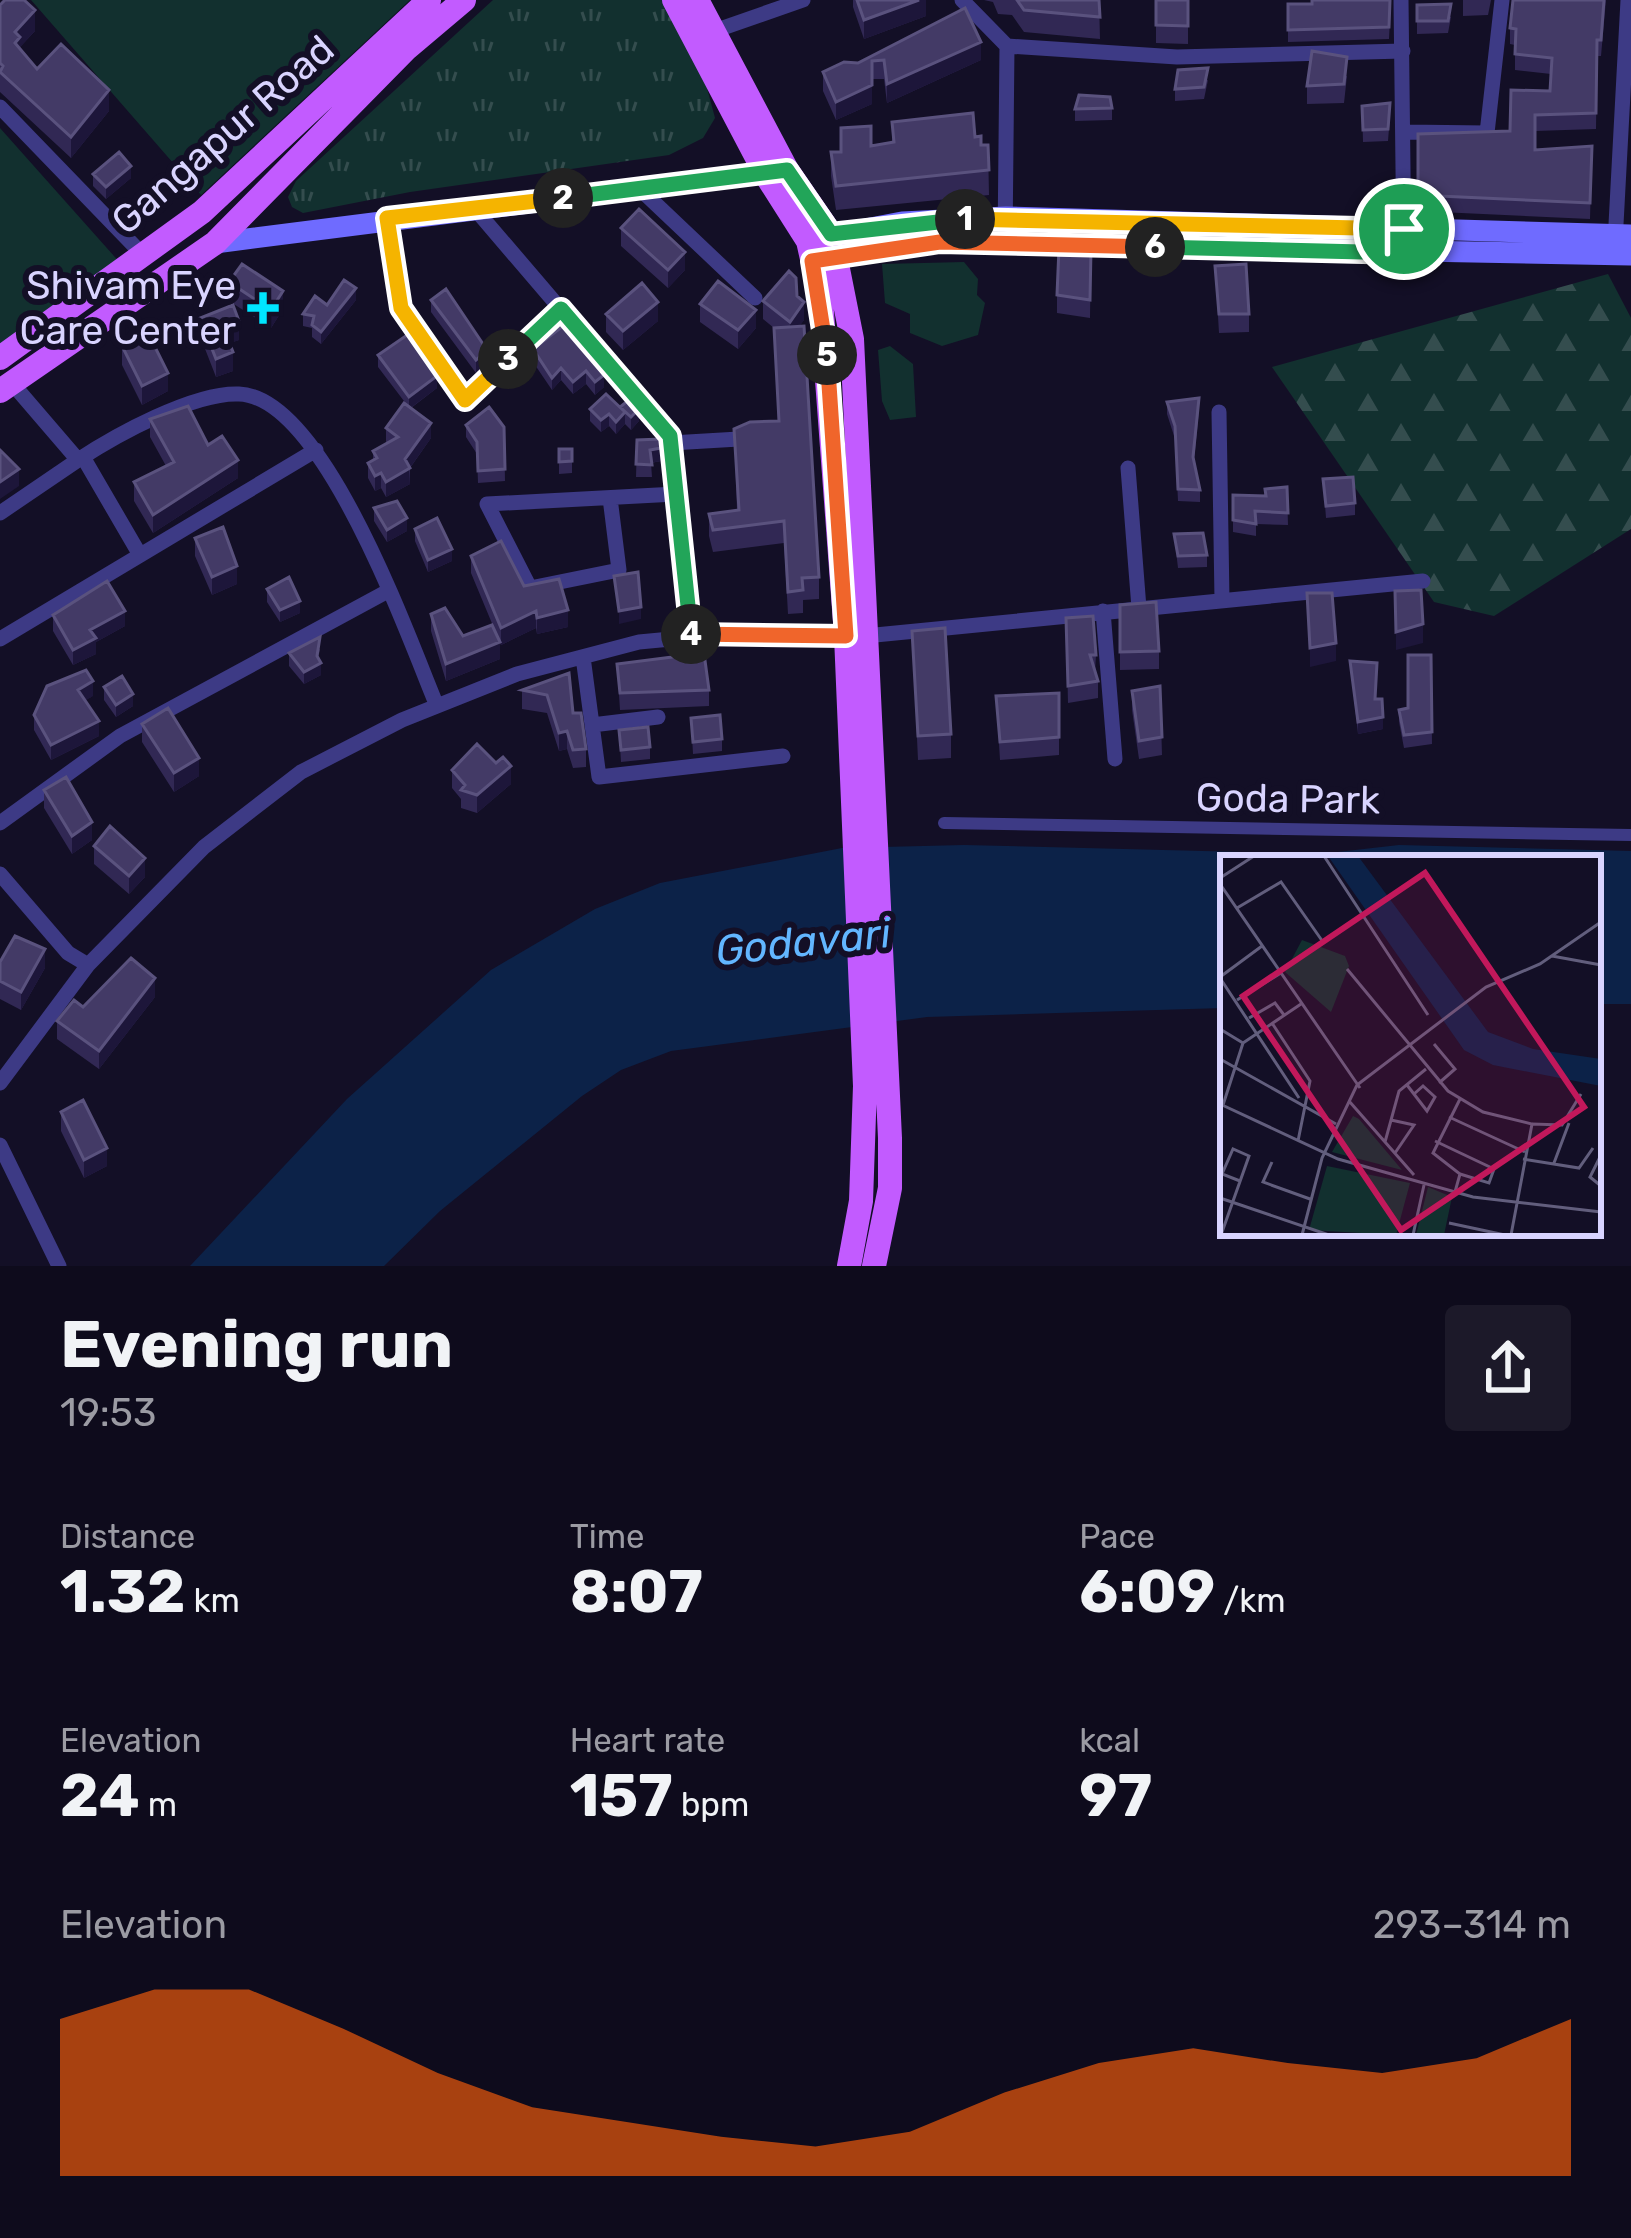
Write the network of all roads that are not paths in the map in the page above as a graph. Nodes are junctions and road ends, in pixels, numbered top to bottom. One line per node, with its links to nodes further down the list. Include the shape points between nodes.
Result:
1 (429, 0): 26 (main road, Gangapur Road, via 202,212)
2 (464, 0): 21 (main road, Gangapur Road)
3 (674, 0): 15 (main road)
4 (697, 0): 10 (main road)
5 (803, 0): 10 (street)
6 (1401, 0): 12 (street)
7 (1502, 0): 14 (street, via 1486,133)
8 (1628, 0): 23 (street)
9 (963, 6): 11 (street)
10 (717, 30): 15 (main road)
11 (1007, 46): 12 (street, via 1177,57); 18 (street)
12 (1403, 51): 14 (street)
13 (0, 107): 26 (street)
14 (1405, 132): 20 (street)
15 (776, 172): 16 (main road); 24 (main road)
16 (640, 189): 17 (main road); 27 (street)
17 (475, 209): 19 (main road); 28 (street)
18 (1006, 217): 20 (main road); 22 (street); 24 (main road, via 902,222)
19 (387, 218): 21 (main road); 28 (street, via 401,308 465,400)
20 (1404, 229): 23 (main road); 25 (street)
21 (215, 243): 30 (main road, Gangapur Road)
22 (1005, 243): 24 (main road); 25 (main road)
23 (1623, 245): 25 (main road)
24 (822, 248): 46 (main road, via 852,338)
25 (1404, 253)
26 (143, 255): 29 (main road, Gangapur Road)
27 (755, 298)
28 (561, 309): 33 (street)
29 (0, 358)
30 (5, 387): 35 (street)
31 (1219, 412): 43 (street)
32 (739, 439): 33 (street)
33 (671, 442): 37 (street)
34 (316, 450): 35 (street, via 267,403 244,393 211,396); 40 (street); 42 (street)
35 (80, 458): 39 (street); 40 (street)
36 (1128, 467): 44 (street)
37 (676, 494): 38 (street); 47 (street)
38 (610, 498): 38 (street, via 569,500 487,504 530,588 619,570)
39 (0, 513)
40 (140, 555): 48 (street)
41 (1423, 581): 43 (street)
42 (388, 591): 50 (street); 56 (street, via 120,736)
43 (1222, 600): 44 (street)
44 (1139, 608): 45 (street)
45 (1102, 611): 46 (street); 54 (street)
46 (855, 636): 47 (street); 55 (main road)
47 (692, 637): 49 (street)
48 (0, 639)
49 (583, 656): 50 (street); 52 (street)
50 (437, 706): 60 (street, via 301,772 204,847)
51 (658, 716): 52 (street)
52 (592, 725): 53 (street, via 599,777)
53 (783, 756)
54 (1115, 759)
55 (861, 806): 64 (main road, via 865,1086 861,1202); 65 (main road, via 890,1138 890,1188)
56 (0, 823)
57 (944, 824): 58 (street, Goda Park)
58 (1631, 835)
59 (0, 874): 60 (street, via 68,953)
60 (88, 964): 61 (street)
61 (0, 1083)
62 (0, 1145): 63 (street)
63 (59, 1266)
64 (849, 1266)
65 (874, 1266)

